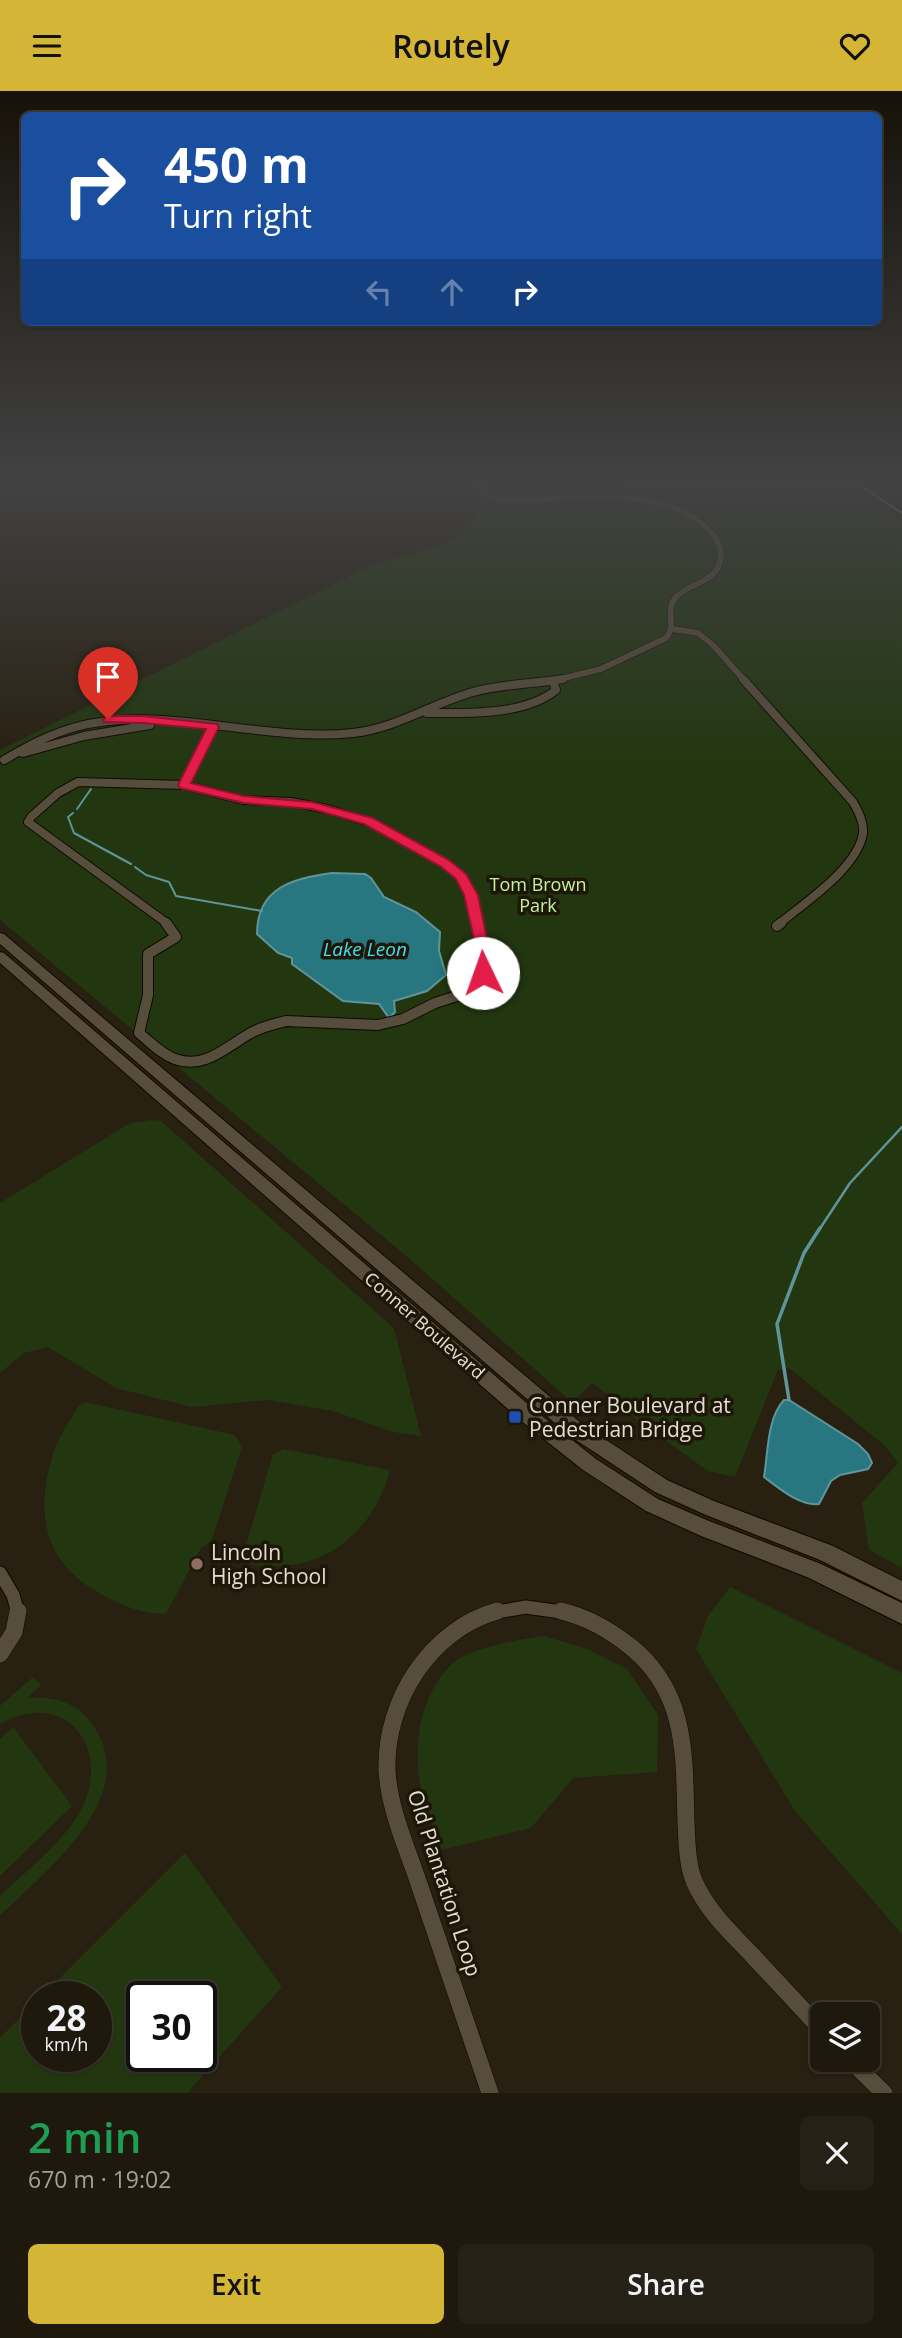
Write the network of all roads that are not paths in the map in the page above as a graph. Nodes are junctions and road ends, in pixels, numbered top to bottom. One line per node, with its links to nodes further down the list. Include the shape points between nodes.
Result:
1 (707, 578): 2 (street, via 674,599)
2 (673, 629): 3 (street, via 662,641 615,663); 8 (street, via 698,633 713,645 853,802 860,816 863,833 853,858)
3 (553, 681): 4 (street, via 489,688); 4 (street, via 556,690 545,699 487,712)
4 (421, 713): 5 (street, via 393,725 336,734)
5 (213, 727): 6 (street, via 174,723 84,736); 7 (street)
6 (3, 761)
7 (184, 785): 7 (street, via 73,783 28,819 169,925 176,937 148,954 148,995 139,1024 139,1033 168,1056 205,1061 252,1032 286,1021 389,1023 472,989 483,973 482,943 471,895 462,877 445,863 368,821 312,806 244,800)
8 (777, 926)
9 (0, 937): 11 (main road, Conner Boulevard)
10 (0, 956): 11 (main road, Conner Boulevard)
11 (49, 988): 12 (main road, Conner Boulevard); 13 (main road, Conner Boulevard)
12 (545, 1403): 13 (main road); 15 (main road, Conner Boulevard, via 620,1461 661,1486 801,1542)
13 (531, 1417): 16 (main road, Conner Boulevard, via 588,1464 653,1506 861,1592)
14 (0, 1573): 17 (street, via 16,1597 19,1618)
15 (902, 1591)
16 (902, 1614)
17 (0, 1654)
18 (810, 2017): 21 (street, Old Plantation Loop, via 702,1897 687,1855 680,1728 656,1670 618,1635 600,1626 547,1607 495,1611 443,1639 414,1673 394,1718 388,1774 400,1825)
19 (861, 2072): 20 (street)
20 (878, 2091)
21 (490, 2093)

